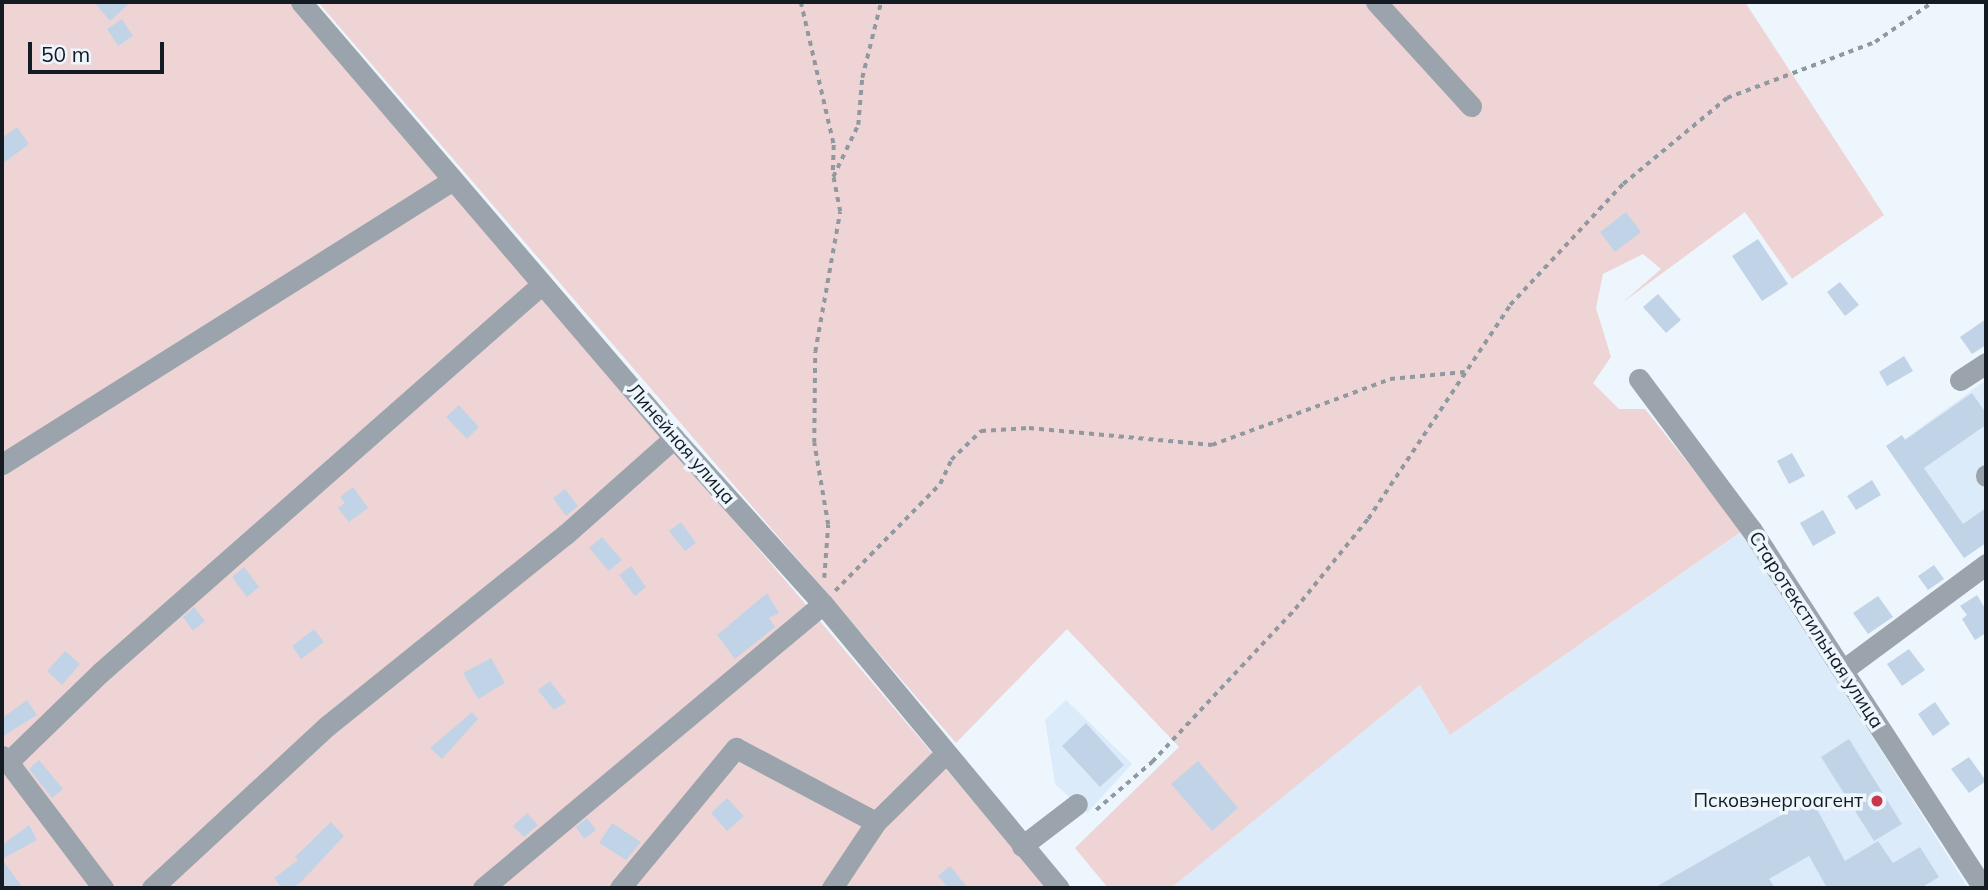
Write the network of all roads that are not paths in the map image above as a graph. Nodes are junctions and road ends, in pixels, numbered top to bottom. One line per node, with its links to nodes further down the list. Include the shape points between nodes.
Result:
1 (301, 2): 4 (street, Линейная улица)
2 (1376, 2): 3 (street)
3 (1471, 106)
4 (453, 180): 5 (street, Линейная улица); 10 (street)
5 (542, 284): 9 (street, Линейная улица); 15 (street)
6 (1986, 363): 8 (street)
7 (1639, 379): 13 (street, Старотекстильная улица, via 1751,529)
8 (1960, 380)
9 (674, 438): 12 (street, Линейная улица); 21 (street, via 566,534 327,726)
10 (2, 464)
11 (1986, 564): 13 (street)
12 (823, 604): 14 (street, Линейная улица); 22 (street)
13 (1843, 670): 25 (street, Старотекстильная улица)
14 (944, 755): 17 (street); 18 (street, Линейная улица)
15 (5, 759): 20 (street)
16 (1083, 810): 18 (street)
17 (876, 822): 23 (street, via 736,748); 24 (street)
18 (1022, 846): 19 (street, Линейная улица)
19 (1052, 886)
20 (103, 888)
21 (152, 888)
22 (483, 888)
23 (620, 888)
24 (832, 888)
25 (1983, 888)

